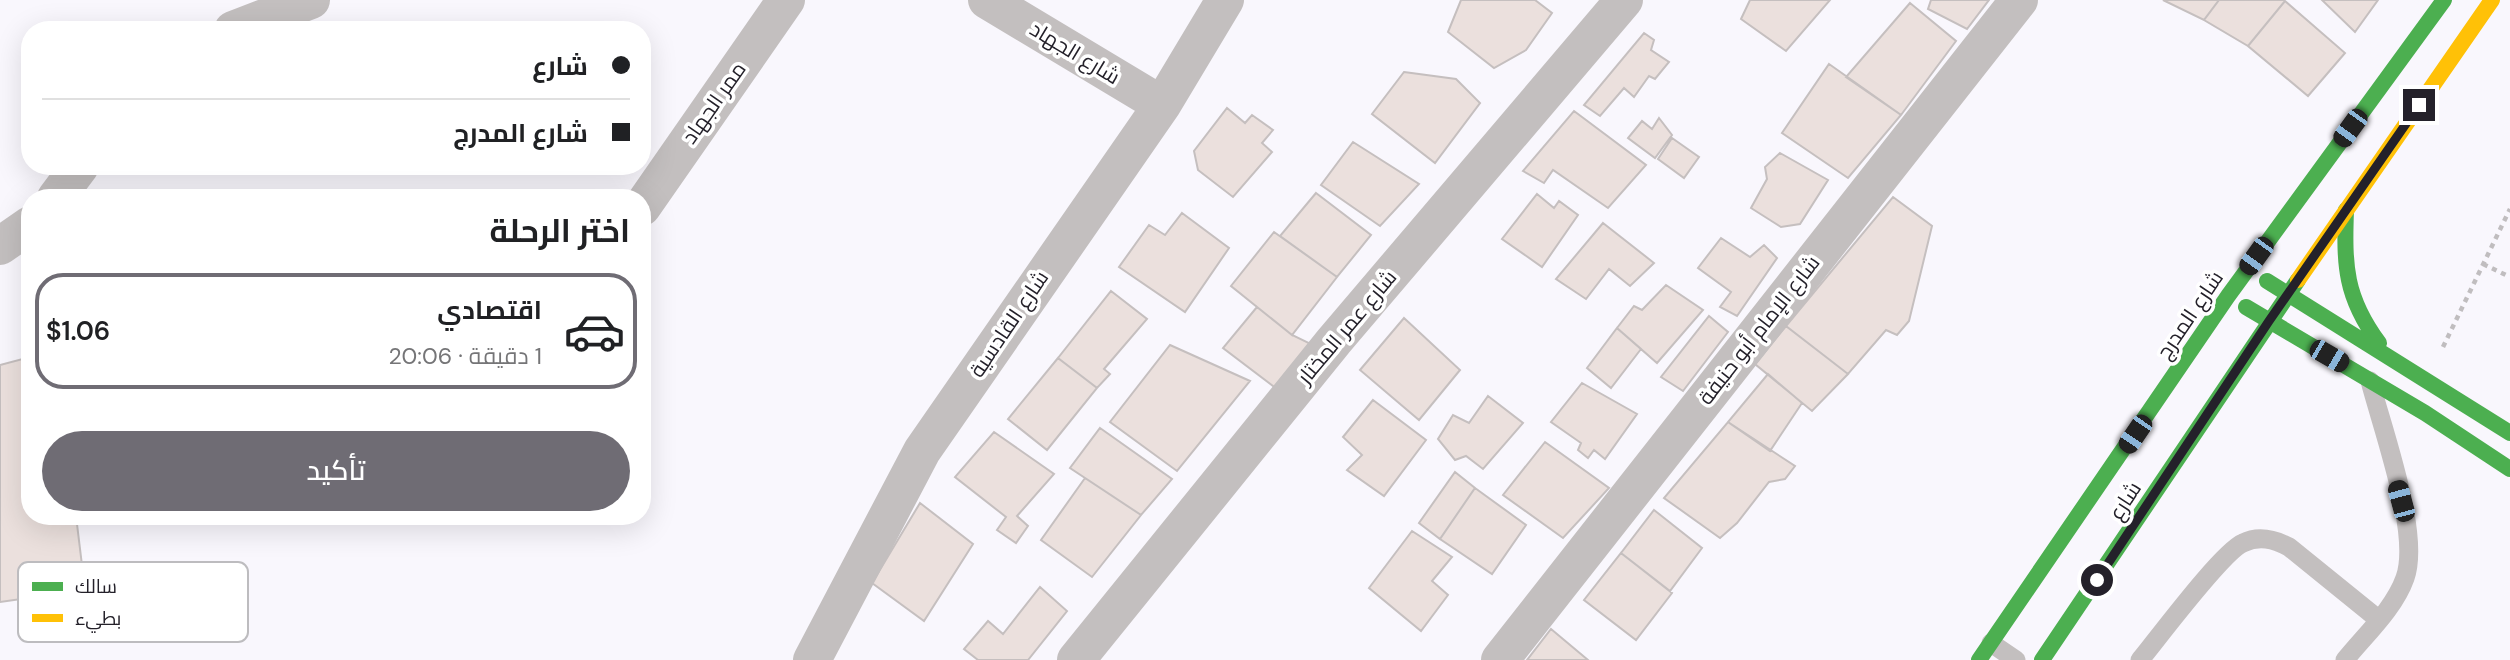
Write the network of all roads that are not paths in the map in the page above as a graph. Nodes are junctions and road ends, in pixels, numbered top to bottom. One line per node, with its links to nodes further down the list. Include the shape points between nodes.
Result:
1 (311, 0): 9 (street)
2 (786, 0): 11 (street, ممر الجهاد)
3 (987, 0): 10 (street, شارع الجهاد)
4 (1225, 0): 10 (street, شارع القادسية)
5 (1624, 0): 26 (street, شارع عمر المختار, via 1334,341)
6 (2019, 0): 27 (street, شارع الإمام أبو حنيفة)
7 (2444, 0): 15 (main road, شارع المدرج)
8 (2492, 0): 12 (main road)
9 (256, 21)
10 (1162, 105): 25 (street, شارع القادسية, via 922,451)
11 (651, 194)
12 (2346, 210): 16 (main road); 19 (main road, via 2348,291 2362,322)
13 (21, 231): 14 (street)
14 (0, 246)
15 (2247, 268): 16 (main road); 17 (main road, شارع المدرج)
16 (2288, 294): 18 (main road, شارع); 19 (main road)
17 (2228, 296): 18 (main road); 24 (main road, شارع المدرج)
18 (2269, 321): 20 (main road); 30 (main road, شارع)
19 (2390, 356): 21 (main road)
20 (2369, 380): 22 (main road); 23 (lane, via 2410,543 2405,579)
21 (2510, 433)
22 (2510, 469)
23 (2378, 619): 31 (lane, via 2289,547 2255,539 2232,549); 32 (lane)
24 (1992, 643): 28 (main road, شارع المدرج); 29 (lane)
25 (811, 660)
26 (1076, 660)
27 (1500, 660)
28 (1979, 660)
29 (2016, 660)
30 (2042, 660)
31 (2140, 660)
32 (2345, 660)

